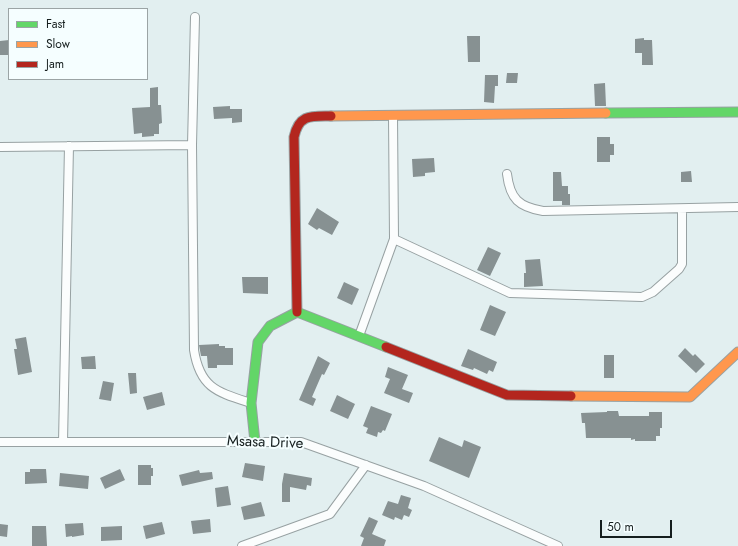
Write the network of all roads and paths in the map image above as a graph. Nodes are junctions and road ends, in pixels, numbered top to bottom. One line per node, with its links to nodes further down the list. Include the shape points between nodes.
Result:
1 (195, 18): 4 (street)
2 (738, 112): 3 (street)
3 (393, 116): 10 (street); 11 (street, via 308,116 300,120 295,127)
4 (192, 145): 5 (street); 14 (street, via 196,361 201,375 209,385 228,396)
5 (69, 146): 6 (street); 16 (street)
6 (0, 147)
7 (507, 174): 9 (street, via 510,192 516,200 534,210)
8 (738, 208): 9 (street)
9 (682, 209): 10 (street, via 682,264 652,292 642,297 510,293)
10 (394, 239): 12 (street)
11 (297, 312): 12 (street); 14 (street, via 270,326 261,336 258,342)
12 (359, 336): 13 (street, via 507,395 690,397)
13 (738, 352)
14 (251, 403): 17 (street)
15 (0, 442): 16 (street, Msasa Drive)
16 (63, 442): 17 (street, Msasa Drive)
17 (255, 442): 18 (street, Msasa Drive, via 301,442)
18 (366, 465): 19 (street, via 330,514); 20 (street, Msasa Drive, via 424,486)
19 (242, 546)
20 (558, 546)

